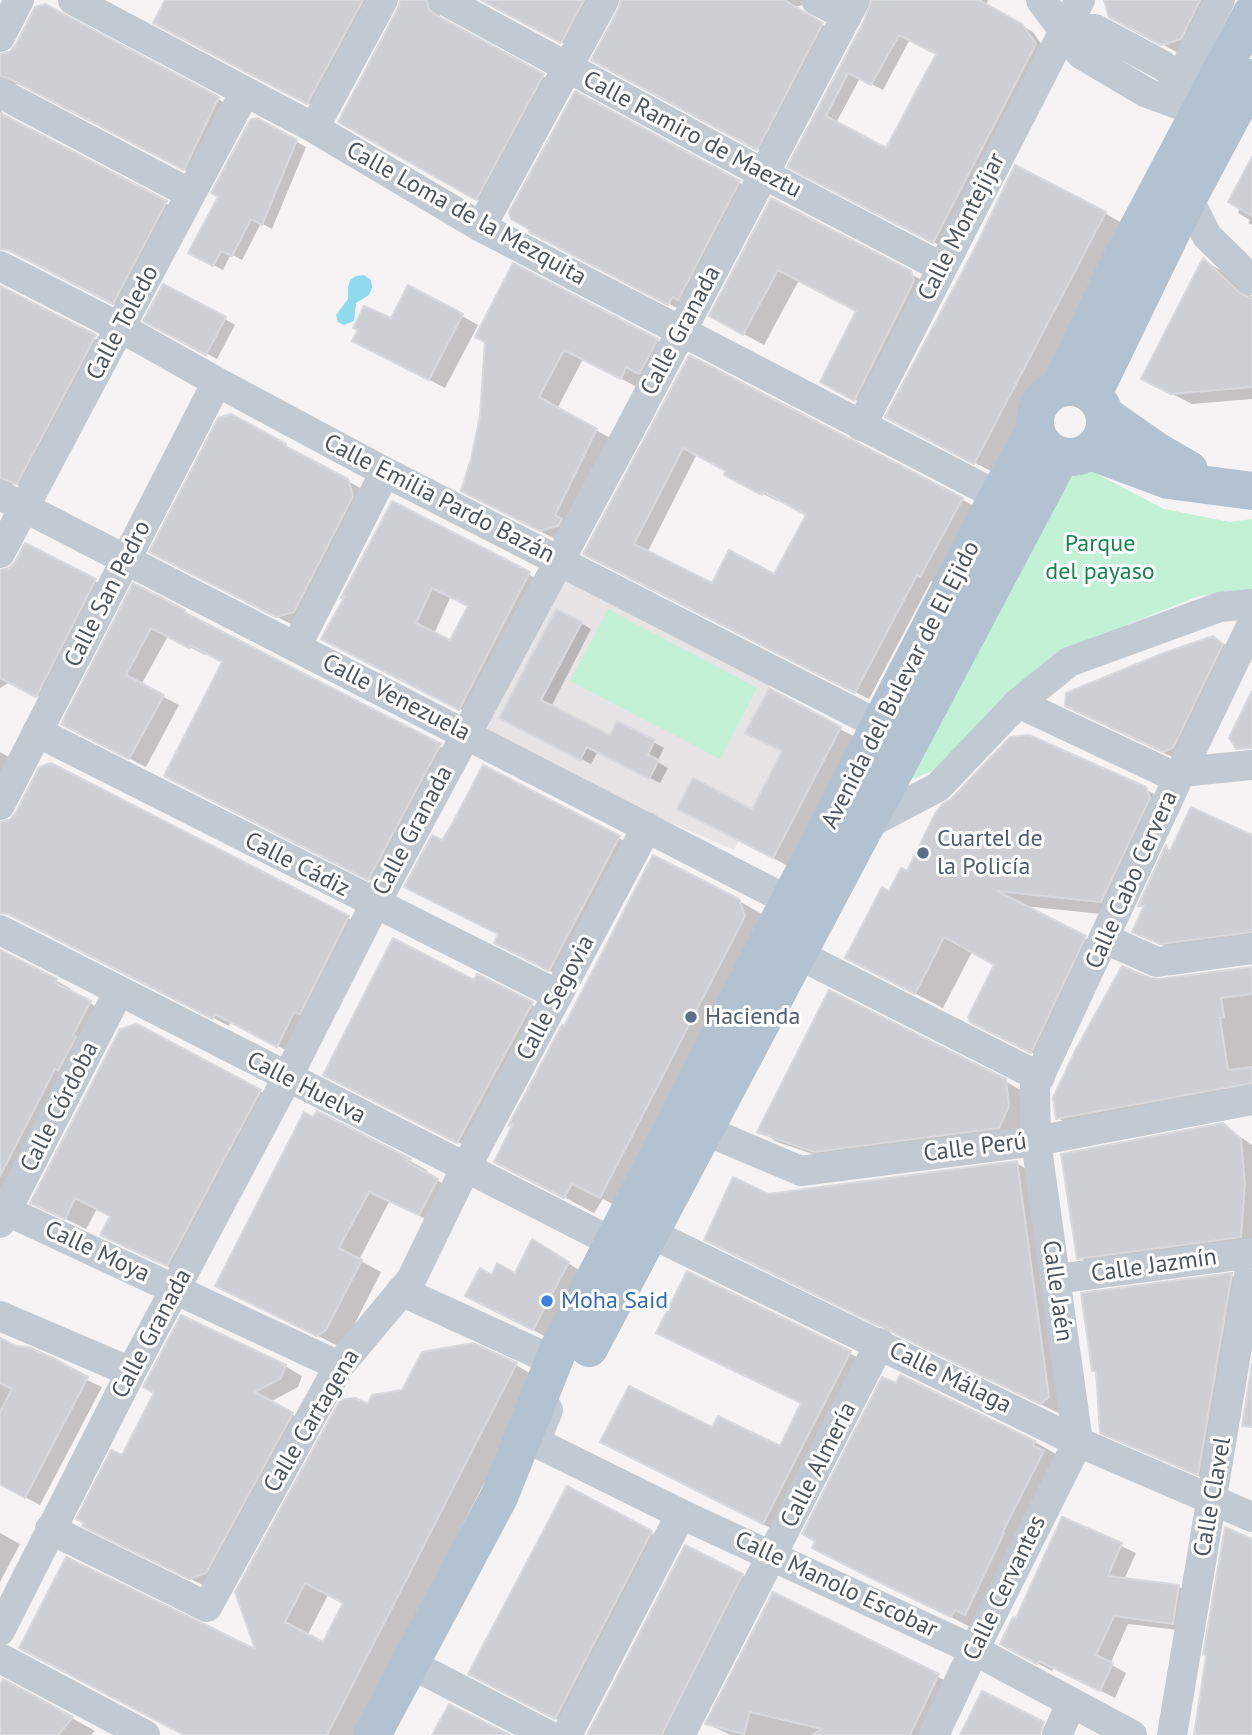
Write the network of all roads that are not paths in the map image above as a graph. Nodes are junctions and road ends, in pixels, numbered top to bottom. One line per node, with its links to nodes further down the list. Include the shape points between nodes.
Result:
1 (19, 0): 12 (street)
2 (73, 0): 17 (street, Calle Loma de la Mezquita)
3 (383, 0): 21 (street)
4 (444, 0): 15 (street, Calle Ramiro de Maeztu)
5 (604, 0): 15 (street)
6 (816, 0): 10 (street)
7 (1041, 0): 11 (street)
8 (1080, 0): 11 (street, Calle Montejíjar)
9 (1220, 0): 14 (street)
10 (851, 8): 23 (street, Calle Granada)
11 (1065, 29): 14 (street, via 1095,29); 19 (street, via 1081,54); 28 (street, Calle Montejíjar)
12 (0, 37)
13 (1247, 37): 14 (street, via 1206,64); 20 (main road, Avenida del Bulevar de El Ejido)
14 (1174, 66): 20 (street)
15 (568, 68): 23 (street, Calle Ramiro de Maeztu); 26 (street)
16 (1252, 78): 25 (main road, Avenida del Bulevar de El Ejido)
17 (245, 92): 21 (street, Calle Loma de la Mezquita); 24 (street, Calle Toledo)
18 (0, 93): 24 (street)
19 (1147, 93): 20 (street, via 1183,106); 22 (street, via 1172,129)
20 (1203, 106): 22 (main road, Avenida del Bulevar de El Ejido); 25 (street, Avenida del Bulevar de El Ejido, via 1207,135 1192,171)
21 (314, 128): 26 (street, Calle Loma de la Mezquita)
22 (1177, 155): 33 (main road, Avenida del Bulevar de El Ejido, via 1116,270)
23 (764, 174): 28 (street, Calle Ramiro de Maeztu); 31 (street, Calle Granada)
24 (191, 194): 30 (street, Calle Toledo)
25 (1188, 198): 29 (street, via 1207,236); 33 (main road, Avenida del Bulevar de El Ejido)
26 (481, 227): 31 (street, Calle Loma de la Mezquita)
27 (0, 266): 30 (street, Calle Emilia Pardo Bazán)
28 (941, 267): 34 (street, Calle Montejíjar)
29 (1252, 280)
30 (121, 328): 32 (street, Calle Emilia Pardo Bazán); 39 (street, Calle Toledo)
31 (680, 331): 34 (street, Calle Loma de la Mezquita); 42 (street, Calle Granada)
32 (217, 382): 36 (street, Calle Emilia Pardo Bazán); 41 (street, Calle San Pedro)
33 (1086, 399): 35 (main road, Avenida del Bulevar de El Ejido, via 1103,435); 35 (main road, Avenida del Bulevar de El Ejido, via 1049,393 1042,400 1034,421); 37 (main road, via 1158,452)
34 (861, 426): 38 (street, Calle Loma de la Mezquita)
35 (1062, 446): 37 (main road, via 1168,480); 38 (main road, Avenida del Bulevar de El Ejido); 53 (main road, Avenida del Bulevar de El Ejido)
36 (385, 472): 42 (street, Calle Emilia Pardo Bazán); 45 (street)
37 (1234, 488)
38 (998, 496): 47 (main road, Avenida del Bulevar de El Ejido)
39 (12, 501): 40 (street, Calle Toledo); 41 (street, Calle Venezuela)
40 (0, 554)
41 (125, 561): 45 (street, Calle Venezuela); 48 (street, Calle San Pedro)
42 (559, 561): 47 (street, Calle Emilia Pardo Bazán); 49 (street, Calle Granada)
43 (1252, 604): 46 (street, via 1220,607 1069,662)
44 (1252, 624): 51 (street, Calle Cabo Cervera)
45 (296, 647): 49 (street, Calle Venezuela)
46 (1018, 703): 51 (street, via 1171,775); 53 (street, via 938,787)
47 (881, 726): 55 (main road, Avenida del Bulevar de El Ejido)
48 (37, 732): 52 (street, Calle San Pedro); 56 (street, Calle Cádiz)
49 (465, 734): 54 (street, Calle Venezuela); 56 (street, Calle Granada)
50 (1252, 765): 51 (street)
51 (1181, 772): 58 (street, Calle Cabo Cervera)
52 (0, 805)
53 (864, 826): 59 (main road, Avenida del Bulevar de El Ejido)
54 (647, 828): 55 (street, Calle Venezuela); 62 (street, Calle Segovia)
55 (791, 902): 59 (main road, Avenida del Bulevar de El Ejido)
56 (375, 904): 62 (street, Calle Cádiz); 64 (street, Calle Granada)
57 (0, 930): 61 (street, Calle Huelva)
58 (1105, 939): 60 (street, via 1157,962); 63 (street, Calle Cabo Cervera)
59 (784, 947): 63 (street); 66 (main road, Avenida del Bulevar de El Ejido); 71 (main road, Avenida del Bulevar de El Ejido)
60 (1252, 949)
61 (118, 991): 64 (street, Calle Huelva); 69 (street, Calle Córdoba)
62 (558, 995): 68 (street, Calle Segovia)
63 (1040, 1077): 67 (street, Calle Cabo Cervera, via 1035,1086)
64 (287, 1078): 68 (street, Calle Huelva); 74 (street, Calle Granada)
65 (1252, 1100): 67 (street, Calle Perú)
66 (704, 1130): 67 (street, Calle Perú, via 801,1171); 70 (main road, Avenida del Bulevar de El Ejido)
67 (1035, 1140): 73 (street, Calle Jaén)
68 (465, 1169): 71 (street, Calle Huelva); 75 (street, Calle Cartagena, via 411,1280)
69 (3, 1217): 74 (street, Calle Moya)
70 (650, 1233): 78 (street, Calle Málaga); 82 (main road, Avenida del Bulevar de El Ejido)
71 (614, 1243): 76 (main road, Avenida del Bulevar de El Ejido)
72 (1252, 1255): 73 (street, Calle Jazmín); 85 (street, Calle Clavel)
73 (1056, 1279): 83 (street, Calle Jaén)
74 (176, 1288): 80 (street, Calle Moya); 81 (street, Calle Granada)
75 (401, 1291): 79 (street); 80 (street, Calle Cartagena)
76 (577, 1314): 79 (main road, Avenida del Bulevar de El Ejido); 82 (street, Avenida del Bulevar de El Ejido)
77 (0, 1316): 81 (street)
78 (880, 1343): 83 (street, Calle Málaga); 89 (street, Calle Almería)
79 (554, 1361): 84 (main road, Avenida del Bulevar de El Ejido)
80 (339, 1366): 88 (street, Calle Cartagena, via 207,1607)
81 (131, 1372): 88 (street, Calle Granada)
82 (535, 1442): 84 (main road, Avenida del Bulevar de El Ejido); 86 (street, Calle Manolo Escobar)
83 (1079, 1442): 85 (street, Calle Málaga); 91 (street, Calle Cervantes)
84 (499, 1497): 93 (main road, Avenida del Bulevar de El Ejido)
85 (1213, 1499): 87 (street, Calle Málaga); 103 (street, Calle Clavel)
86 (681, 1514): 89 (street, Calle Manolo Escobar); 98 (street)
87 (1252, 1517)
88 (50, 1529): 90 (street, Calle Granada)
89 (774, 1555): 91 (street, Calle Manolo Escobar); 99 (street, Calle Almería)
90 (0, 1630)
91 (974, 1650): 94 (street, Calle Manolo Escobar); 100 (street, Calle Cervantes)
92 (0, 1658): 95 (street)
93 (411, 1664): 96 (main road, Avenida del Bulevar de El Ejido); 97 (street)
94 (1071, 1704): 101 (street); 102 (street, Calle Manolo Escobar)
95 (145, 1735)
96 (372, 1735)
97 (548, 1735)
98 (567, 1735)
99 (681, 1735)
100 (934, 1735)
101 (1057, 1735)
102 (1132, 1735)
103 (1172, 1735)

